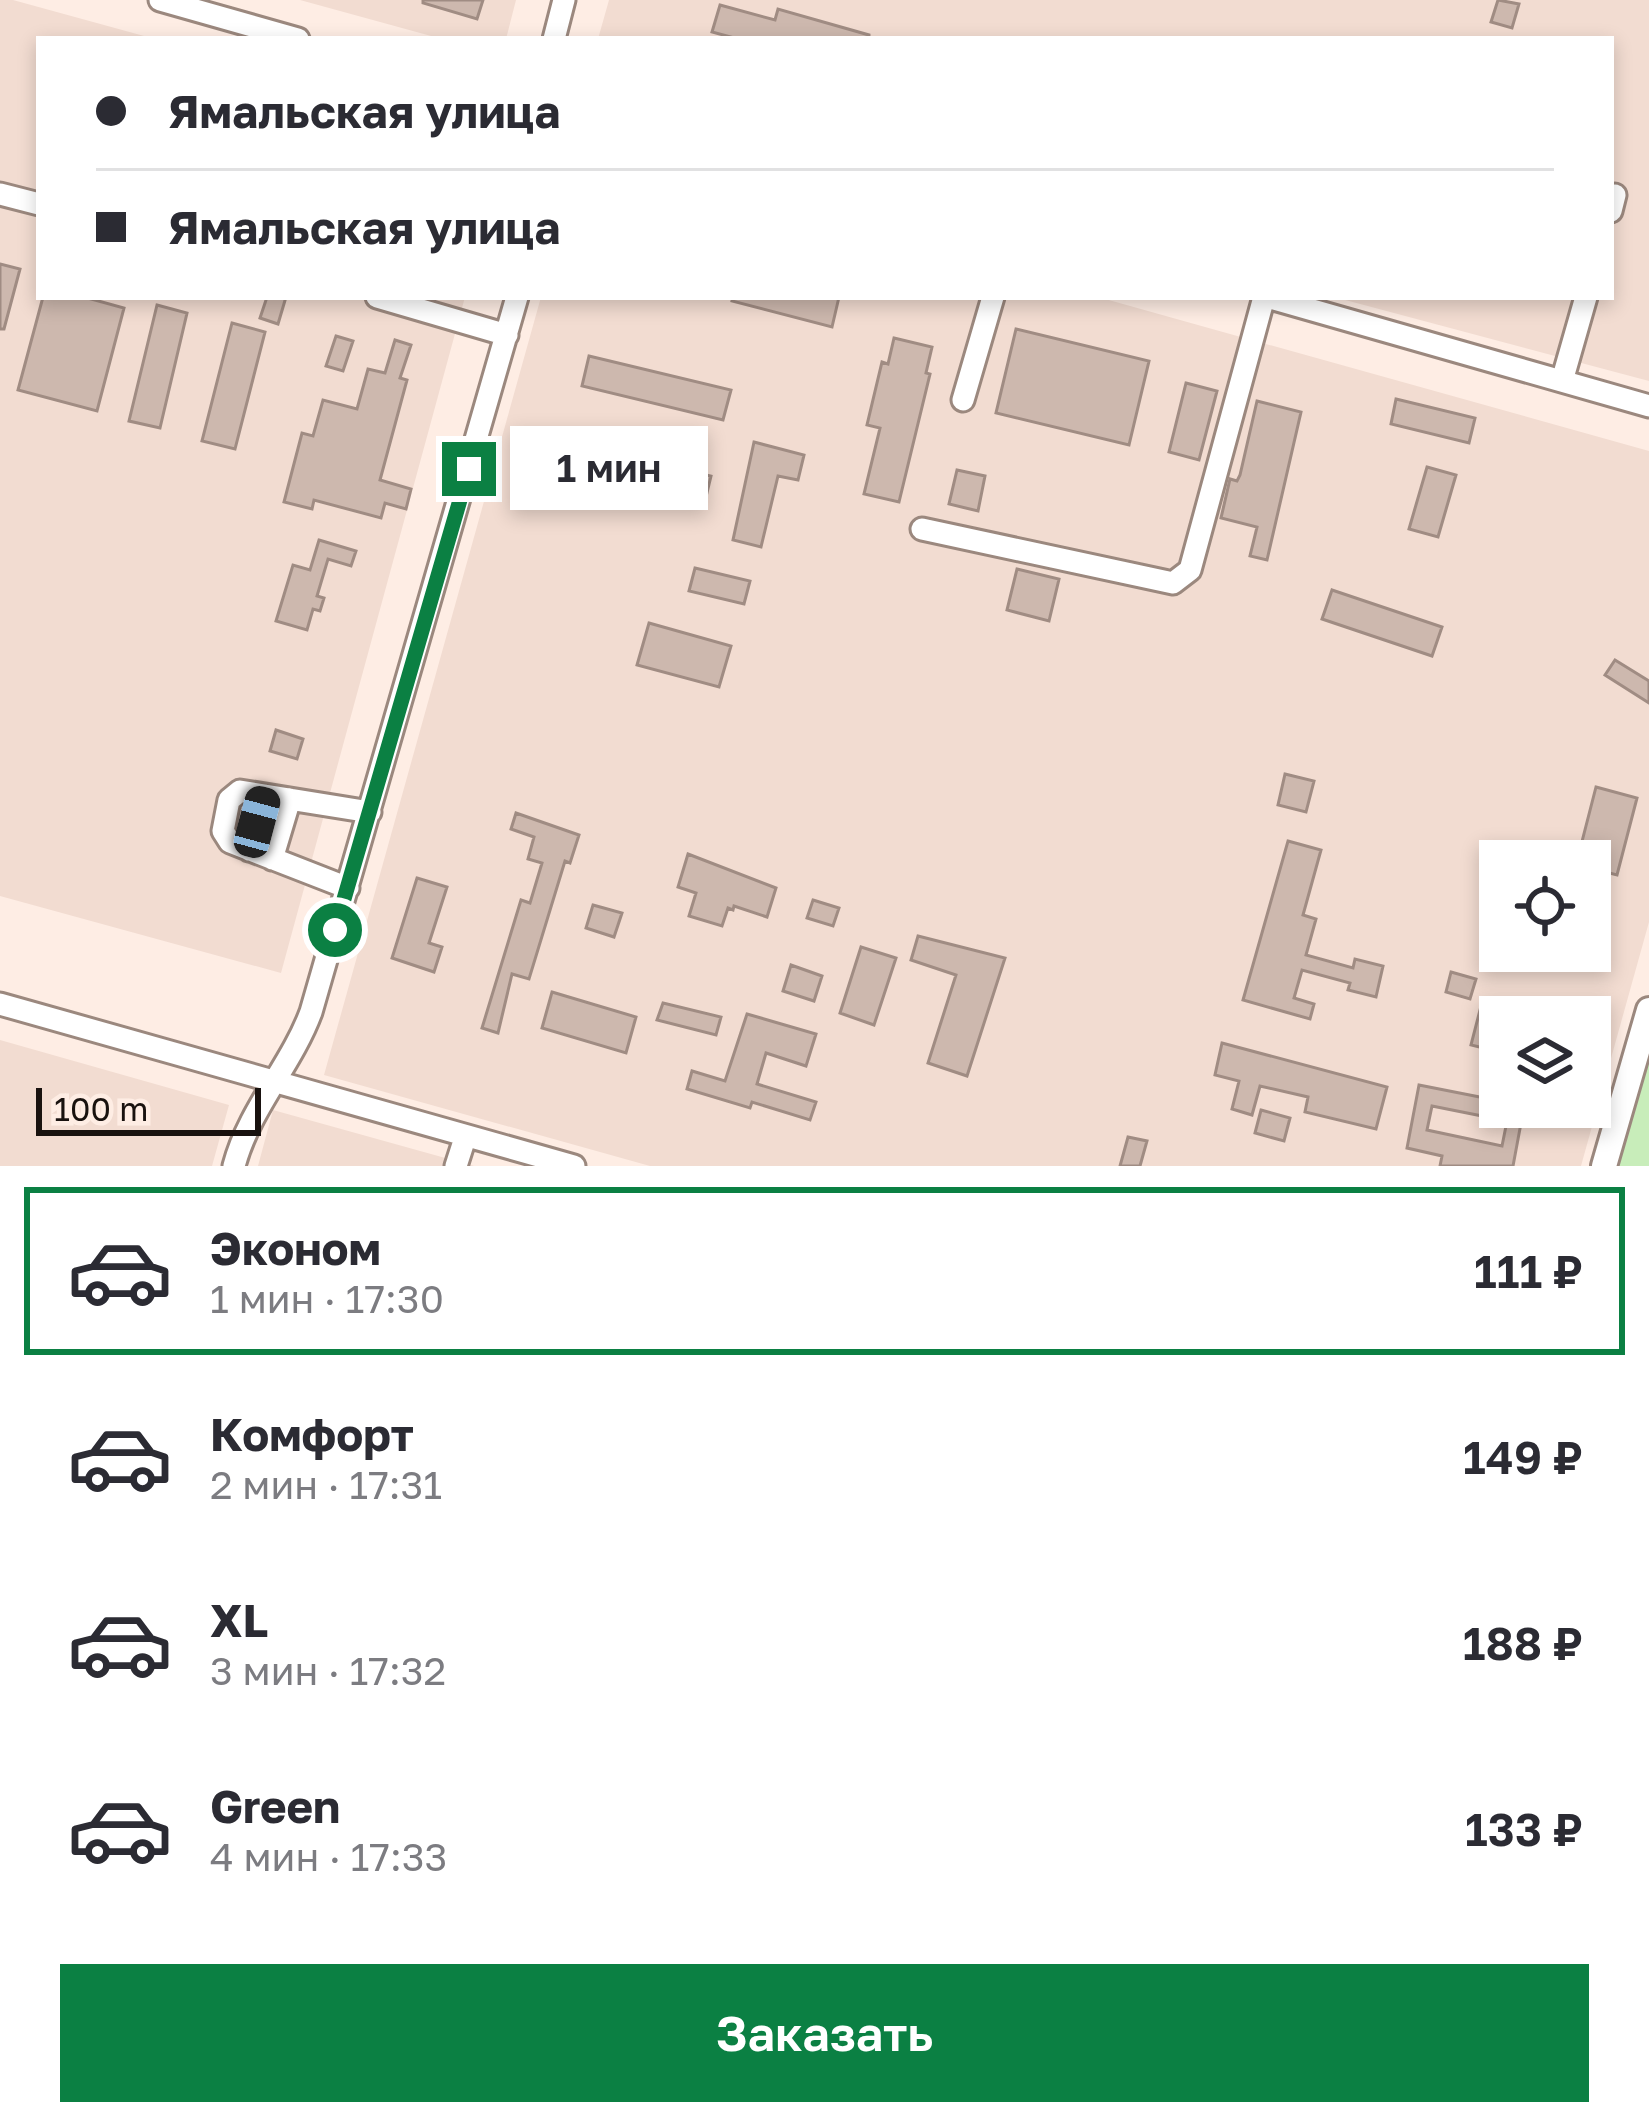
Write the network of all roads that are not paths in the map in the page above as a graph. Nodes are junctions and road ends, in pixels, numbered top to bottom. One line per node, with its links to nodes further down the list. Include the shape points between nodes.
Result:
1 (160, 0): 3 (street)
2 (564, 0): 4 (street)
3 (287, 36)
4 (555, 36)
5 (0, 194): 6 (street)
6 (36, 203)
7 (387, 300): 13 (street)
8 (516, 300): 13 (street)
9 (992, 300): 15 (street)
10 (1265, 300): 17 (street, via 1190,571 1173,583)
11 (1277, 300): 14 (street)
12 (1585, 300): 14 (street)
13 (507, 335): 20 (street)
14 (1562, 381): 16 (street)
15 (964, 400)
16 (1649, 406)
17 (922, 530)
18 (264, 795): 19 (street); 21 (street); 21 (street, via 236,792 229,800 223,831)
19 (290, 800): 20 (street); 22 (street)
20 (370, 812): 23 (street)
21 (249, 850): 22 (street)
22 (272, 859): 23 (street)
23 (347, 888): 26 (street, via 305,1029)
24 (0, 1004): 26 (street)
25 (1649, 1010): 31 (main road)
26 (274, 1082): 28 (street); 30 (street)
27 (464, 1141): 29 (street)
28 (234, 1166)
29 (456, 1166)
30 (574, 1166)
31 (1604, 1166)

